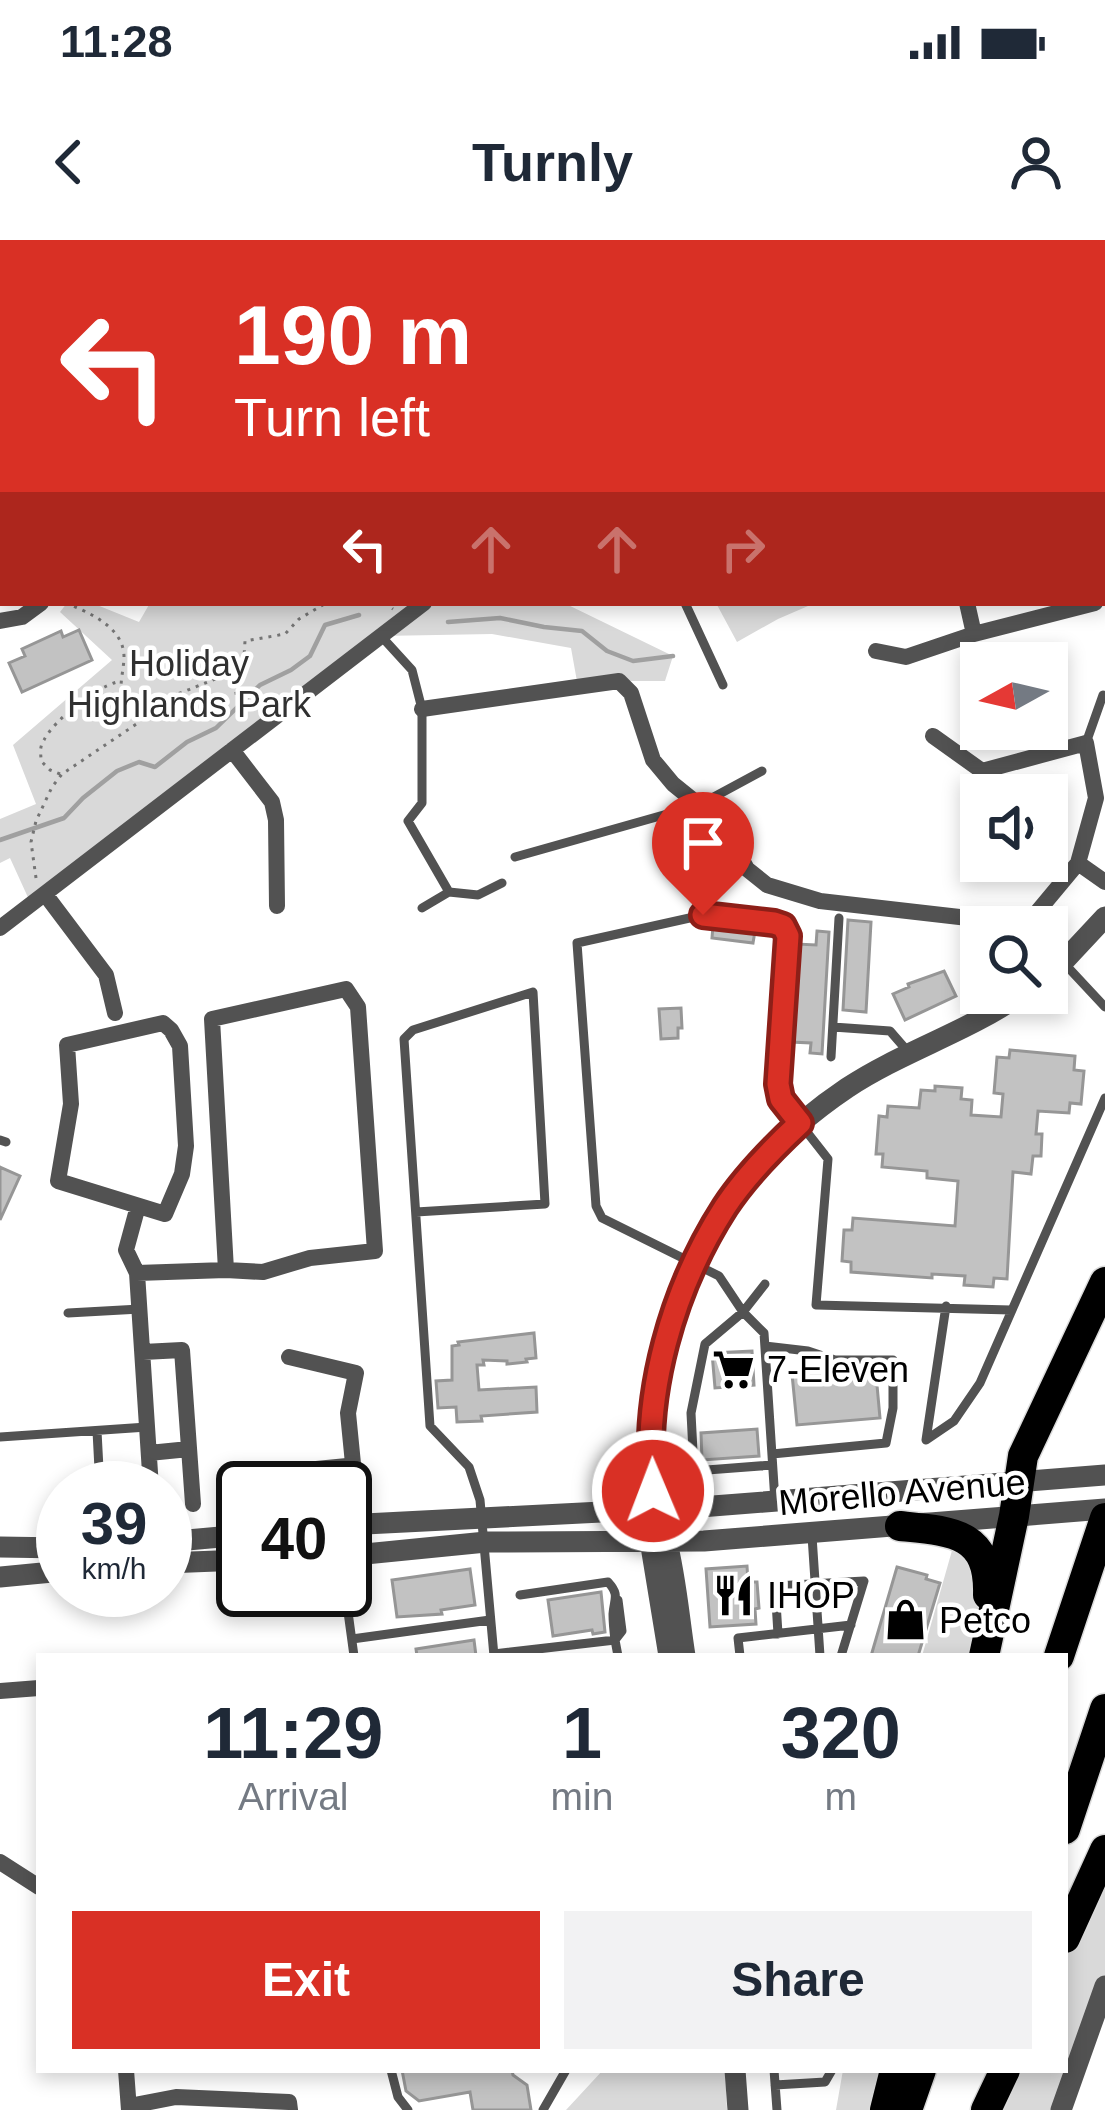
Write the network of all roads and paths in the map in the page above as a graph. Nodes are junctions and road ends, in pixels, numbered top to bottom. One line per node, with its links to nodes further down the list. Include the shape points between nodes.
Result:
1 (37, 606): 8 (street)
2 (73, 606): 13 (path, via 119,638)
3 (321, 606): 12 (path, via 285,634 245,641)
4 (418, 606): 10 (street)
5 (686, 606): 14 (lane)
6 (969, 606): 9 (street)
7 (1089, 606): 9 (street)
8 (0, 621)
9 (974, 634): 11 (street, via 906,657)
10 (381, 636): 17 (lane, via 412,670); 21 (street)
11 (876, 651)
12 (233, 673): 16 (path); 18 (path)
13 (120, 682): 16 (path, via 124,694); 23 (path, via 93,694 44,739 41,761)
14 (723, 685)
15 (1103, 695): 20 (lane)
16 (145, 702): 23 (path, via 138,723)
17 (422, 709): 24 (street, via 620,681 653,760); 29 (lane, via 422,803 408,821)
18 (240, 710)
19 (933, 736): 20 (street, via 982,771)
20 (1086, 743): 26 (street, via 1096,798)
21 (232, 750): 30 (street); 31 (street, via 272,802)
22 (762, 771): 24 (lane)
23 (62, 774): 30 (path, via 31,842)
24 (699, 805): 25 (lane); 26 (street, via 716,814 747,869 767,885 820,901 1004,922 1034,917)
25 (514, 857)
26 (1078, 863): 27 (street)
27 (1105, 882)
28 (502, 883): 29 (lane, via 478,895)
29 (449, 892): 32 (lane)
30 (45, 894): 35 (street); 39 (street, via 106,975)
31 (277, 907)
32 (422, 908)
33 (1105, 916): 36 (street)
34 (839, 918): 41 (lane)
35 (0, 928)
36 (1068, 954)
37 (1068, 978): 38 (lane)
38 (1105, 1006)
39 (116, 1013)
40 (994, 1014): 42 (street)
41 (833, 1027): 42 (lane, via 890,1031); 43 (lane)
42 (910, 1054): 45 (street)
43 (831, 1057)
44 (1105, 1098): 55 (lane)
45 (800, 1123): 48 (street, via 728,1202); 48 (lane, via 778,1084 783,926 703,915 578,943 596,1206 602,1218); 53 (lane, via 828,1159 816,1305)
46 (138, 1206): 46 (street, via 58,1180 71,1104 67,1045 164,1023 180,1046 187,1146 165,1214); 50 (street, via 126,1250)
47 (416, 1211): 47 (lane, via 404,1039 532,992 544,1204); 79 (lane, via 430,1426 469,1466)
48 (694, 1265): 56 (lane, via 719,1276); 74 (street, via 656,1388)
49 (226, 1270): 49 (street, via 263,1272 375,1251 358,1007 346,989 212,1019); 50 (street)
50 (137, 1273): 54 (street)
51 (1105, 1282): 71 (highway, via 1023,1456)
52 (765, 1284): 56 (lane)
53 (946, 1306): 55 (lane); 55 (lane, via 926,1441 954,1421 980,1383)
54 (140, 1309): 57 (lane); 59 (street)
55 (1011, 1310)
56 (743, 1312): 58 (lane, via 764,1333); 66 (lane, via 705,1345 691,1413 694,1471)
57 (68, 1313)
58 (765, 1346): 66 (lane); 66 (lane, via 835,1360 893,1360 886,1443)
59 (143, 1352): 61 (street); 64 (street, via 182,1350)
60 (290, 1357): 69 (street, via 356,1373 348,1413)
61 (147, 1427): 62 (lane); 65 (street)
62 (97, 1430): 63 (lane); 67 (lane)
63 (0, 1437)
64 (189, 1449): 65 (street); 73 (street)
65 (148, 1453): 68 (street)
66 (772, 1460): 72 (lane)
67 (99, 1461)
68 (149, 1461)
69 (354, 1461)
70 (1105, 1475): 71 (street, Morello Avenue)
71 (1019, 1482): 72 (street, Morello Avenue); 76 (highway)
72 (775, 1501): 74 (street, Morello Avenue)
73 (193, 1504)
74 (655, 1510): 79 (street, Morello Avenue); 81 (street)
75 (1105, 1514): 76 (street, Morello Avenue); 106 (highway)
76 (1014, 1516): 78 (street, Morello Avenue); 96 (highway)
77 (372, 1525): 79 (street, Morello Avenue)
78 (900, 1526): 80 (street, Morello Avenue); 96 (highway, via 971,1542 988,1578)
79 (484, 1531): 81 (street, Morello Avenue); 84 (street, Morello Avenue); 90 (lane)
80 (812, 1533): 81 (street, Morello Avenue); 87 (lane)
81 (658, 1540): 101 (street); 102 (street)
82 (0, 1546): 83 (street)
83 (36, 1547)
84 (372, 1552)
85 (36, 1573): 86 (street)
86 (0, 1576)
87 (815, 1583): 91 (lane, via 864,1581); 92 (lane); 93 (lane, via 775,1586)
88 (520, 1595): 95 (lane, via 608,1582 617,1598)
89 (349, 1617): 94 (lane)
90 (490, 1620): 94 (lane); 98 (lane)
91 (850, 1625): 92 (lane); 105 (lane)
92 (818, 1629): 93 (lane); 104 (lane)
93 (778, 1634): 103 (lane, via 738,1638)
94 (352, 1639): 97 (lane)
95 (615, 1640): 99 (lane); 100 (lane)
96 (987, 1644)
97 (354, 1653)
98 (494, 1653)
99 (510, 1653)
100 (617, 1653)
101 (669, 1653)
102 (685, 1653)
103 (740, 1653)
104 (820, 1653)
105 (842, 1653)
106 (1060, 1653)
107 (36, 1688): 108 (street)
108 (0, 1690)
109 (1105, 1709): 110 (highway)
110 (1068, 1820)
111 (1105, 1850): 114 (highway)
112 (0, 1862): 113 (street)
113 (36, 1885)
114 (1068, 1931)
115 (1105, 1986): 139 (street)
116 (126, 2073): 128 (street)
117 (392, 2073): 130 (lane)
118 (564, 2073): 131 (lane)
119 (725, 2073): 132 (street)
120 (735, 2073): 133 (street)
121 (774, 2073): 127 (lane)
122 (830, 2073): 127 (lane, via 825,2082)
123 (894, 2073): 135 (highway)
124 (919, 2073): 136 (highway)
125 (983, 2073): 137 (highway)
126 (1004, 2073): 138 (highway)
127 (775, 2085): 134 (lane)
128 (129, 2108): 129 (street, via 176,2097 289,2102)
129 (290, 2110)
130 (408, 2110)
131 (543, 2110)
132 (727, 2110)
133 (738, 2110)
134 (777, 2110)
135 (885, 2110)
136 (907, 2110)
137 (971, 2110)
138 (986, 2110)
139 (1061, 2110)

